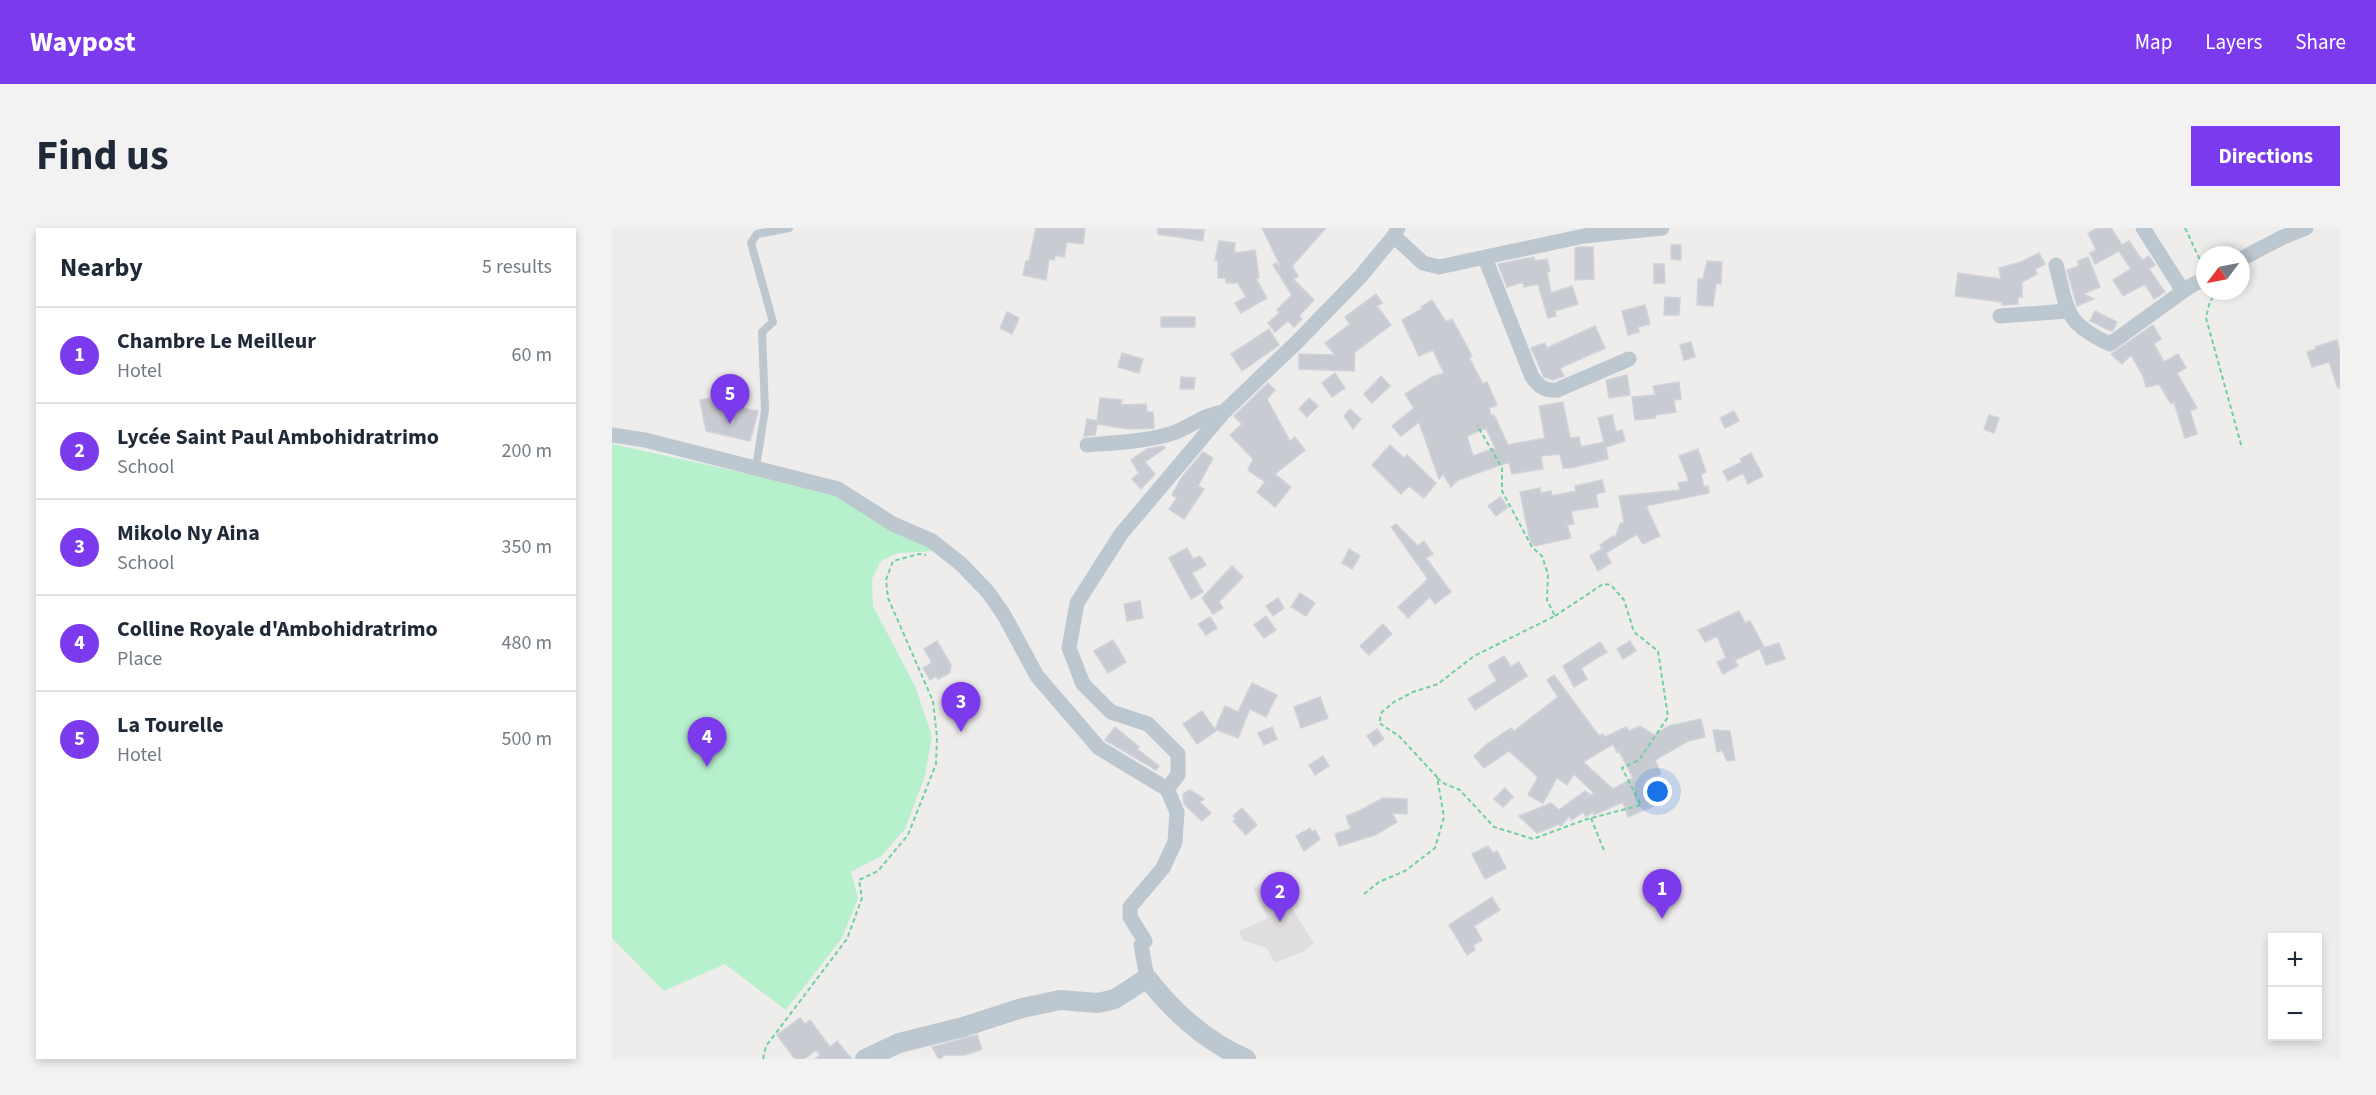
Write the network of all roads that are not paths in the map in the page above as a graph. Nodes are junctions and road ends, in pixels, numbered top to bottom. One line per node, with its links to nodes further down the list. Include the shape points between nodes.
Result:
1 (789, 228): 17 (lane, via 757,234 751,243 773,322 762,332 765,410)
2 (1662, 228): 7 (street, via 1584,236)
3 (2143, 228): 10 (street)
4 (2306, 228): 6 (street)
5 (1396, 232): 7 (street, via 1423,263 1439,267); 14 (street, via 1360,277)
6 (2250, 255)
7 (1485, 258): 13 (street, via 1539,386 1557,390)
8 (2056, 265): 11 (street)
9 (2196, 284): 10 (street)
10 (2184, 291): 11 (street, via 2110,344 2085,333)
11 (2068, 311): 12 (street)
12 (2000, 316)
13 (1629, 358)
14 (1224, 412): 16 (street, via 1210,414 1175,432); 18 (street, via 1121,534 1077,603 1069,648 1083,684 1111,712 1148,724 1178,754 1178,775)
15 (612, 435): 17 (street)
16 (1087, 445)
17 (756, 467): 18 (street, via 838,489 893,524 932,541 988,591 1037,676 1099,748)
18 (1167, 789): 19 (street, via 1177,812 1174,842 1163,868 1130,907 1130,917 1145,941 1141,945)
19 (1147, 978): 20 (street, via 1190,1024); 21 (street, via 1115,999 1098,1003 1060,1000 1022,1008 899,1043)
20 (1239, 1058)
21 (865, 1059)

